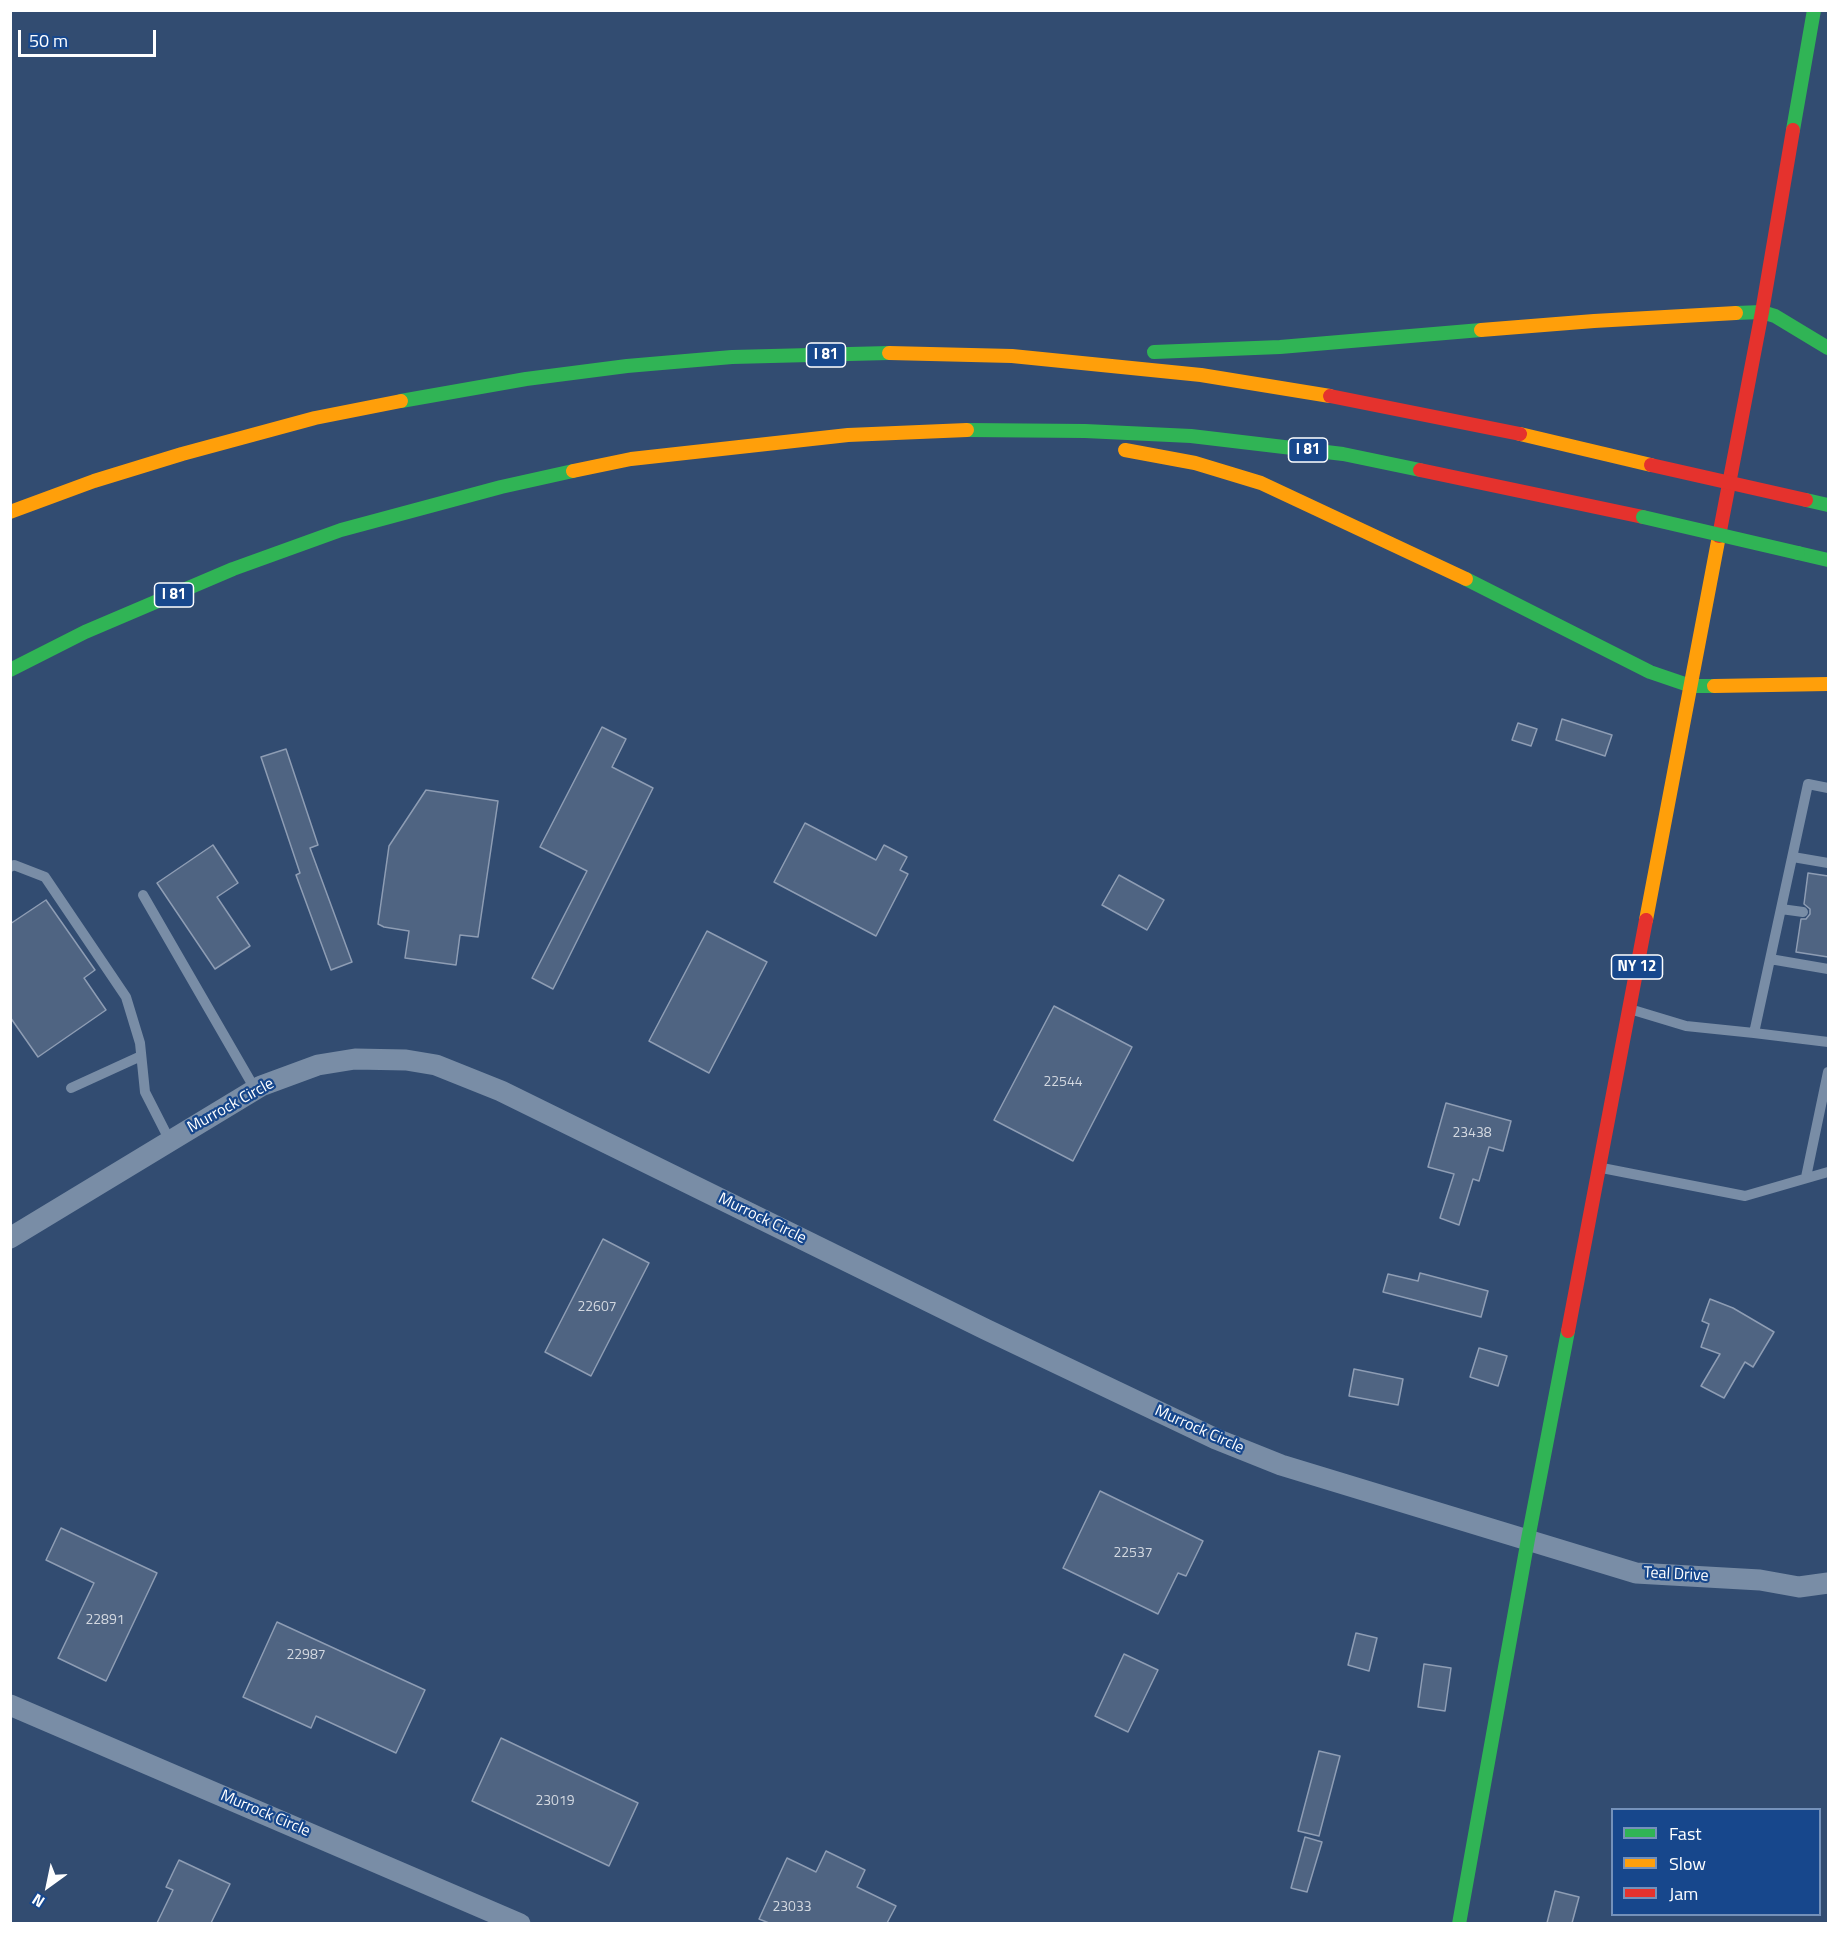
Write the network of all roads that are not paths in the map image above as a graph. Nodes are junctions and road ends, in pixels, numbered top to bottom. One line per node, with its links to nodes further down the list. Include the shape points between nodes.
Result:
1 (1814, 10): 2 (main road, NY 12)
2 (1762, 312): 4 (main road); 5 (main road, via 1594,321 1268,348); 15 (main road, NY 12)
3 (1069, 348): 6 (main road)
4 (1828, 348)
5 (1135, 351)
6 (1012, 356): 10 (main road, I 81, bridge, via 1201,375 1350,399); 11 (main road, I 81, via 910,353 732,357 526,379 315,418 94,481)
7 (968, 430): 8 (main road); 12 (main road, I 81, bridge, via 1191,436 1343,454); 13 (main road, I 81, via 848,435 631,459 501,487 341,530 233,569 85,632)
8 (1066, 445)
9 (1116, 449): 15 (main road, via 1195,463 1261,483 1429,560 1650,672)
10 (1828, 505)
11 (10, 512)
12 (1828, 560)
13 (10, 670)
14 (1828, 684): 15 (main road)
15 (1691, 686): 25 (main road, NY 12)
16 (1828, 788): 17 (lane, via 1808,784)
17 (1793, 857): 18 (lane); 21 (lane)
18 (1828, 863)
19 (10, 867): 28 (lane, via 14,865 45,877 126,997)
20 (143, 894): 31 (lane)
21 (1781, 909): 22 (lane); 23 (lane)
22 (1803, 912)
23 (1770, 959): 24 (lane); 26 (lane)
24 (1828, 969)
25 (1630, 1009): 26 (lane, via 1686,1026); 33 (main road, NY 12)
26 (1754, 1033): 27 (lane)
27 (1828, 1042)
28 (141, 1056): 30 (lane); 32 (lane, via 146,1092)
29 (1828, 1072): 35 (lane)
30 (71, 1088)
31 (255, 1089): 32 (street, Murrock Circle); 37 (street, Murrock Circle, via 318,1065 355,1059 436,1065 501,1091 1216,1439 1281,1464)
32 (170, 1141): 36 (street, Murrock Circle)
33 (1599, 1168): 35 (lane, via 1745,1196); 37 (main road, NY 12)
34 (1828, 1172): 35 (lane)
35 (1806, 1177)
36 (11, 1237)
37 (1528, 1539): 38 (street, Teal Drive, via 1636,1573 1760,1580 1799,1587); 41 (main road, NY 12)
38 (1828, 1583)
39 (10, 1705): 40 (street, Murrock Circle)
40 (520, 1923)
41 (1459, 1923)

